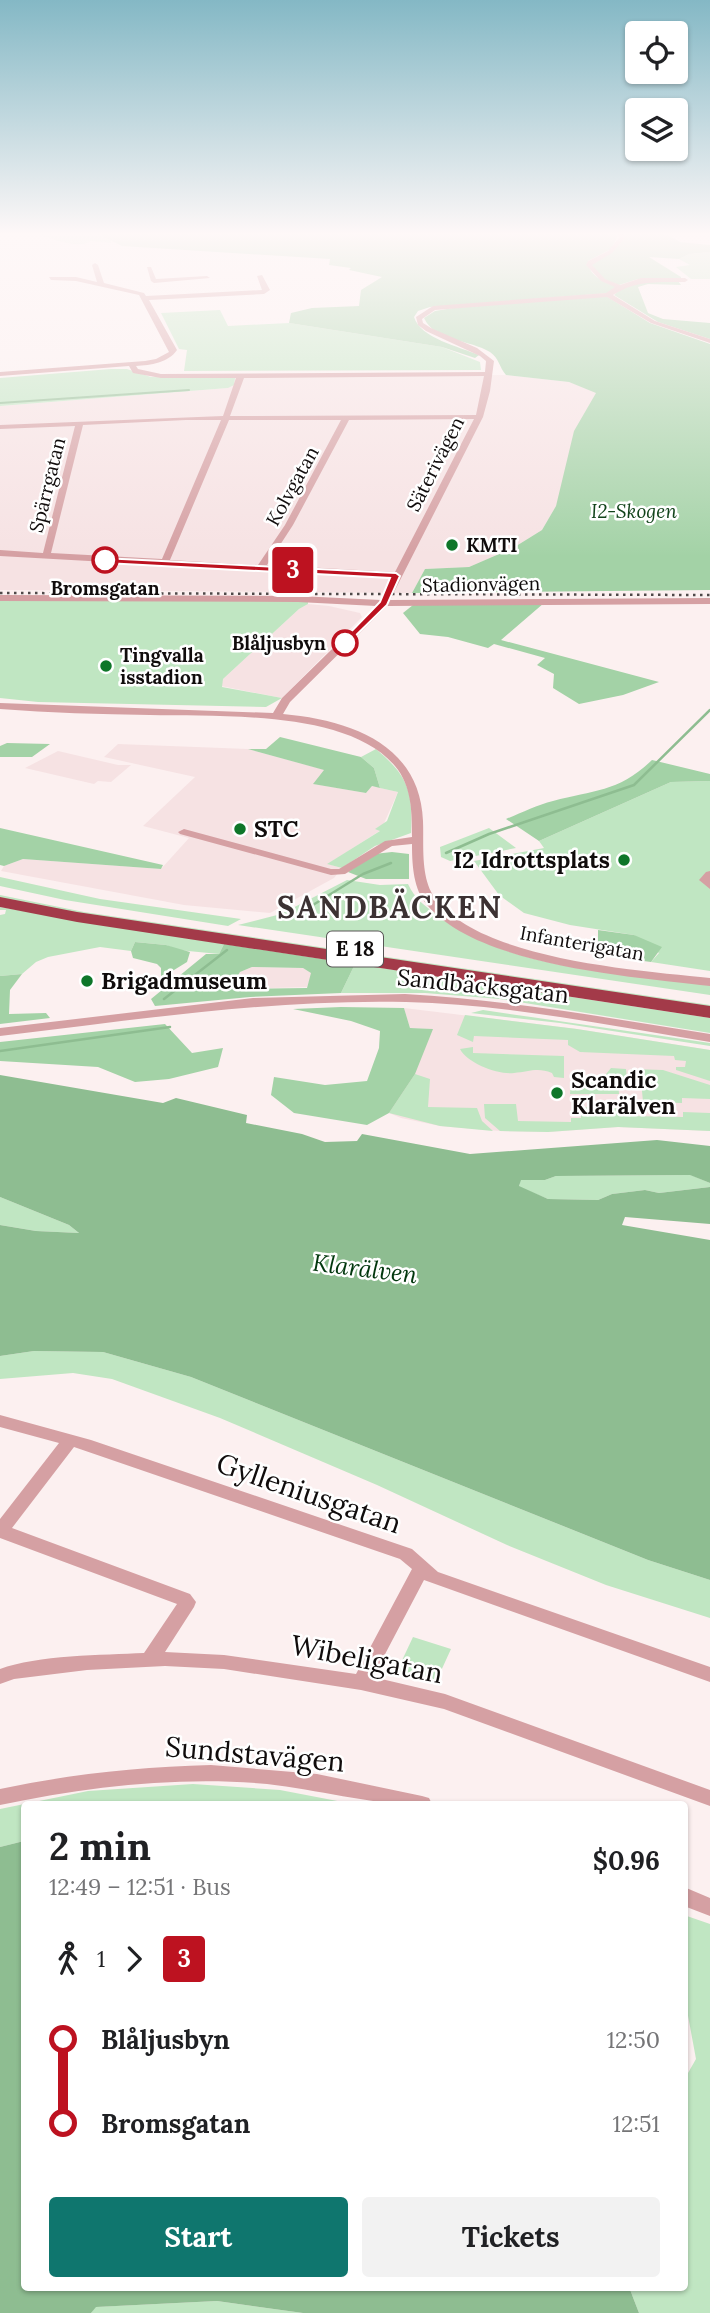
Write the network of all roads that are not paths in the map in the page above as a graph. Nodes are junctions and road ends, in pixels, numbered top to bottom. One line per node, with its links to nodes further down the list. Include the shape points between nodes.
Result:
1 (169, 342): 3 (street, via 173,349 168,357)
2 (456, 342): 5 (street, via 484,354 490,361)
3 (131, 365): 4 (street); 6 (street, via 147,374)
4 (0, 374)
5 (489, 374): 6 (street); 9 (street, Säterivägen)
6 (241, 375): 8 (street)
7 (347, 416): 8 (street); 9 (street); 15 (street, Kolvgatan, via 300,507)
8 (227, 417): 10 (street); 14 (street)
9 (479, 417): 16 (street, Säterivägen)
10 (80, 422): 11 (street); 13 (street, Spärrgatan)
11 (0, 427)
12 (0, 553): 13 (street)
13 (46, 556): 14 (street)
14 (164, 564): 15 (street)
15 (260, 569): 16 (street)
16 (396, 576): 19 (street, Säterivägen)
17 (0, 598): 19 (street, Stadionvägen)
18 (710, 601): 19 (street, Stadionvägen)
19 (384, 603): 21 (street, via 286,700)
20 (0, 706): 21 (street, Infanterigatan)
21 (277, 715): 23 (street, Infanterigatan, via 349,732 388,752 416,790)
22 (184, 832): 23 (street, via 341,873 389,843)
23 (419, 840): 28 (street, Infanterigatan, via 420,882 435,906 483,940 519,953 578,964)
24 (710, 874): 25 (street, via 705,880)
25 (710, 885)
26 (0, 891): 29 (highway, E 18, via 83,908)
27 (0, 902): 30 (highway, E 18)
28 (710, 982)
29 (710, 1001)
30 (710, 1012)
31 (0, 1032): 32 (street, Sandbäcksgatan, via 253,1002 405,998 566,1015)
32 (710, 1038)
33 (0, 1421): 34 (street, Gylleniusgatan)
34 (70, 1440): 35 (street); 36 (street, Gylleniusgatan, via 406,1554)
35 (0, 1531): 37 (street, via 184,1599 185,1607)
36 (421, 1567): 38 (street, Gylleniusgatan, via 432,1577); 40 (street)
37 (149, 1660): 39 (street, Wibeligatan, via 87,1663); 40 (street, Wibeligatan, via 224,1662)
38 (710, 1675)
39 (0, 1677)
40 (361, 1682): 42 (street, Wibeligatan, via 445,1702)
41 (0, 1797): 43 (street, Sundstavägen, via 92,1778 188,1771 327,1784)
42 (710, 1797)
43 (408, 1801)
44 (688, 1898): 45 (street)
45 (710, 1907)

